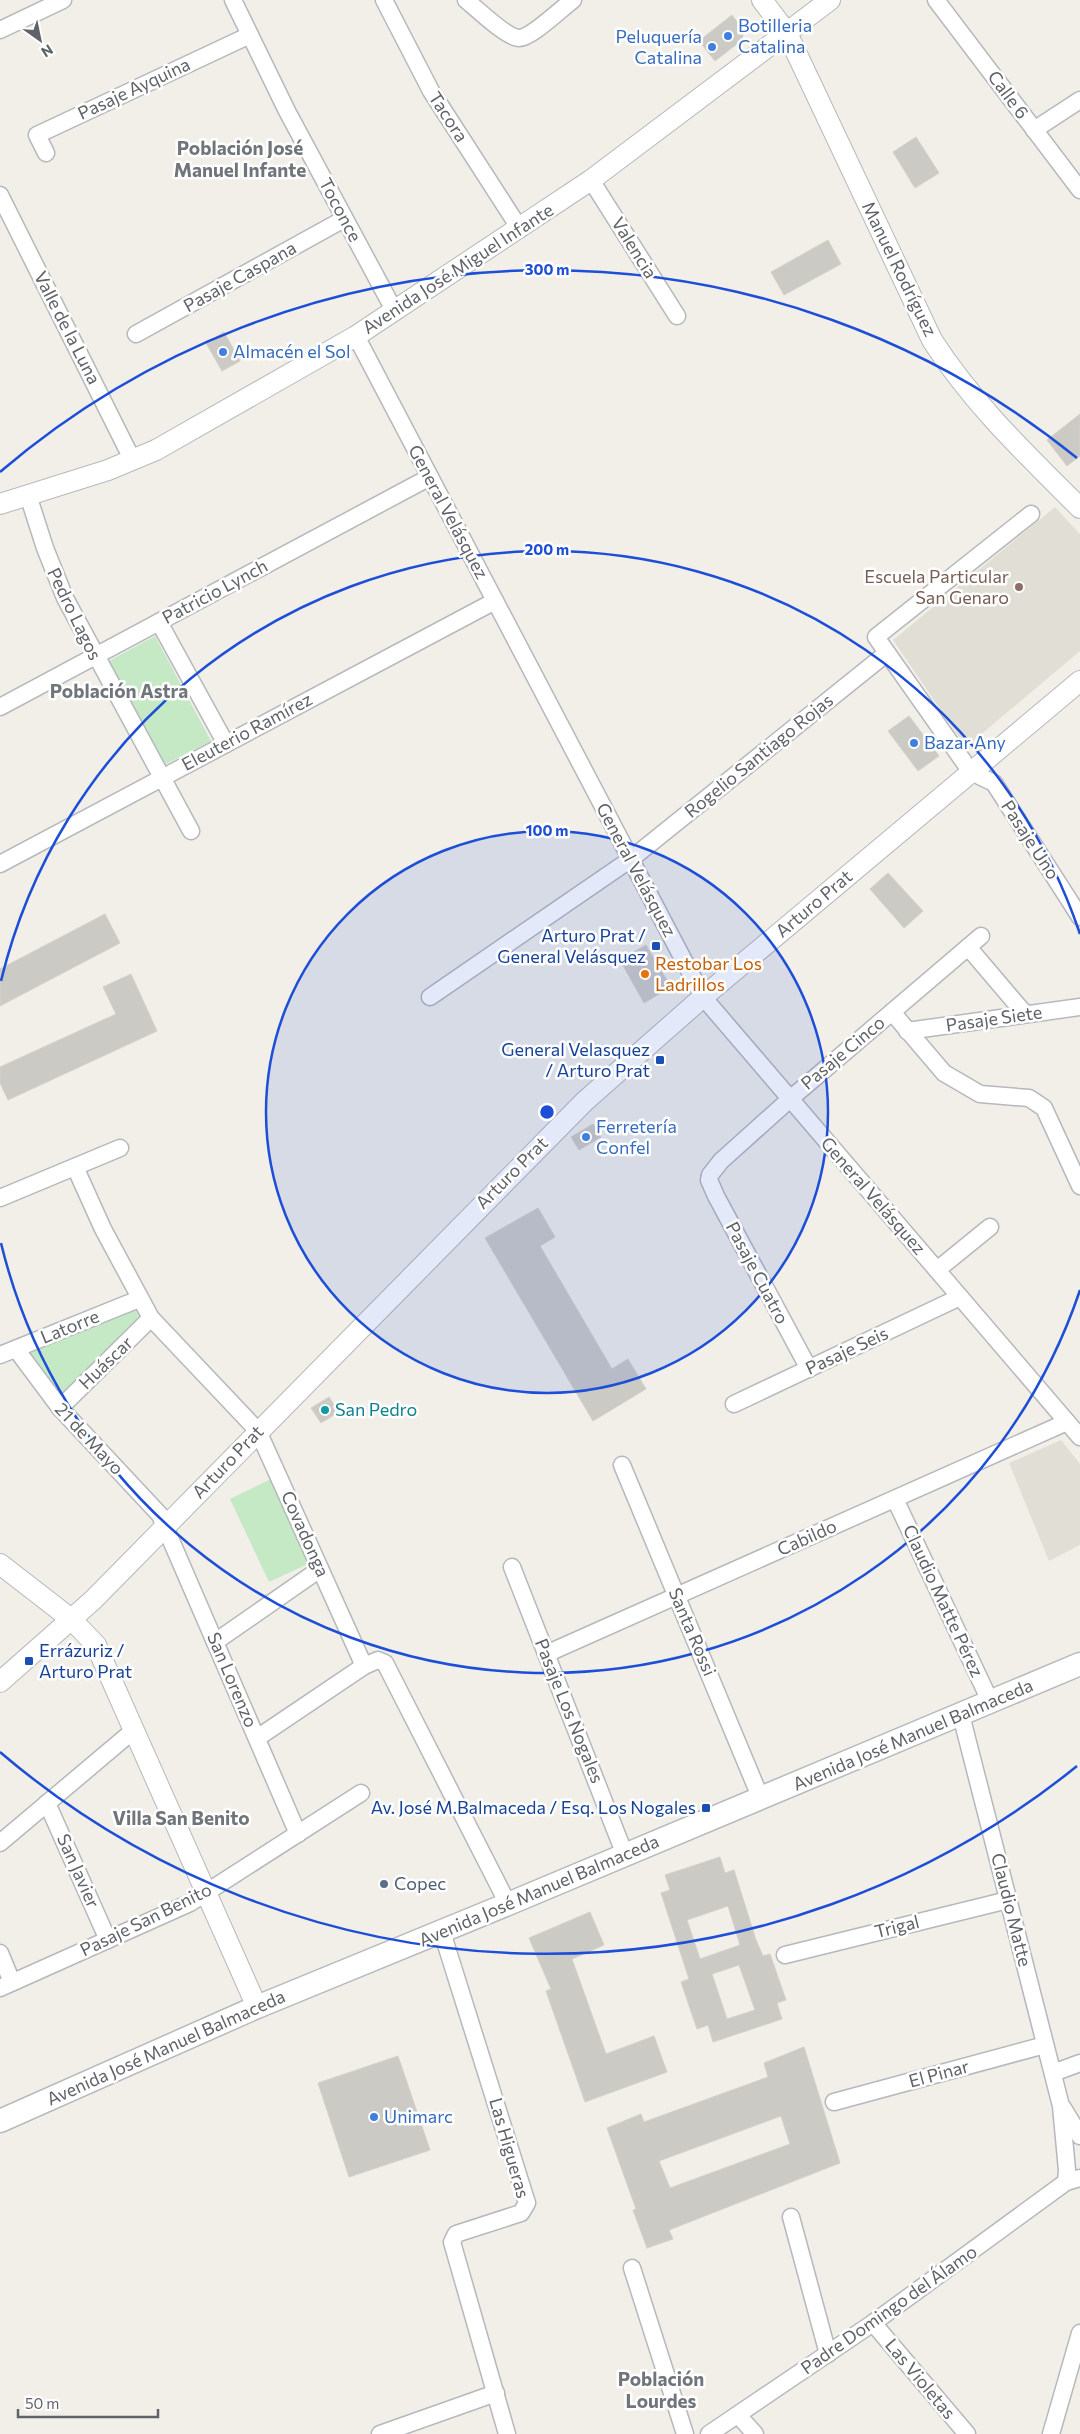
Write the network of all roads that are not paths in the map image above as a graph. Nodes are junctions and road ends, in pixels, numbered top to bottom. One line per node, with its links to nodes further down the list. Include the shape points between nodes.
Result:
1 (63, 0): 9 (street)
2 (233, 0): 11 (street, Toconce)
3 (384, 0): 19 (street, Tacora, via 431,91)
4 (466, 0): 5 (street, via 509,34 519,38)
5 (573, 0)
6 (762, 0): 10 (street, Manuel Rodríguez)
7 (830, 0): 10 (street, Avenida José Miguel Infante)
8 (936, 0): 13 (street, Calle 6)
9 (0, 30)
10 (787, 33): 15 (street, Avenida José Miguel Infante); 28 (street, Manuel Rodríguez, via 932,340 982,409)
11 (250, 35): 14 (street, Pasaje Ayquina, via 37,135); 18 (street, Toconce)
12 (1080, 100): 13 (street)
13 (1034, 130): 16 (street, Calle 6)
14 (46, 153)
15 (591, 180): 19 (street, Avenida José Miguel Infante); 21 (street, Valencia)
16 (1080, 190)
17 (0, 195): 24 (street, Valle de la Luna)
18 (344, 219): 20 (street, Toconce); 22 (street, Pasaje Caspana)
19 (520, 229): 20 (street, Avenida José Miguel Infante)
20 (395, 312): 23 (street, Avenida José Miguel Infante)
21 (677, 316)
22 (136, 334)
23 (356, 336): 24 (street, Avenida José Miguel Infante); 25 (street, General Velásquez)
24 (133, 461): 26 (street, Avenida José Miguel Infante)
25 (430, 477): 30 (street, General Velásquez); 31 (street, Patricio Lynch)
26 (28, 495): 27 (street, Avenida José Miguel Infante); 33 (street, Pedro Lagos, via 54,574)
27 (0, 504)
28 (1080, 508)
29 (1031, 514): 32 (street, via 876,637)
30 (495, 601): 36 (street, Eleuterio Ramírez); 40 (street, General Velásquez)
31 (159, 622): 33 (street, Patricio Lynch); 36 (street)
32 (887, 653): 37 (street); 40 (street, Rogelio Santiago Rojas)
33 (95, 657): 35 (street, Patricio Lynch); 38 (street, Pedro Lagos)
34 (1080, 680): 37 (street, Arturo Prat)
35 (0, 707)
36 (226, 744): 38 (street, Eleuterio Ramírez)
37 (972, 772): 42 (street, Pasaje Uno, via 994,783); 46 (street, Arturo Prat)
38 (162, 778): 39 (street, Pedro Lagos); 41 (street, Eleuterio Ramírez)
39 (191, 831)
40 (631, 859): 45 (street, Rogelio Santiago Rojas); 46 (street, General Velásquez)
41 (0, 864)
42 (1080, 917)
43 (981, 936): 44 (street, Pasaje Cinco)
44 (968, 947): 48 (street, Pasaje Cinco); 49 (street)
45 (430, 997)
46 (703, 997): 51 (street, General Velásquez); 68 (street, Arturo Prat, via 579,1107)
47 (1080, 1007): 49 (street, Pasaje Siete)
48 (892, 1012): 50 (street); 51 (street, Pasaje Cinco)
49 (1025, 1014): 50 (street, Pasaje Siete)
50 (908, 1030): 55 (street, via 944,1073 958,1082 980,1094 1030,1098 1044,1108)
51 (790, 1099): 54 (street, Pasaje Cinco, via 721,1161); 58 (street, General Velásquez)
52 (120, 1148): 53 (street)
53 (75, 1167): 56 (street); 60 (street, Covadonga)
54 (710, 1175): 64 (street, Pasaje Cuatro, via 716,1196)
55 (1079, 1181)
56 (0, 1198)
57 (990, 1227): 58 (street)
58 (937, 1270): 59 (street, General Velásquez)
59 (960, 1297): 64 (street, Pasaje Seis); 67 (street, General Velásquez)
60 (139, 1298): 61 (street, Covadonga); 62 (street, Latorre)
61 (152, 1318): 66 (street, Huáscar); 68 (street, Covadonga)
62 (16, 1349): 63 (street, Latorre); 66 (street, 21 de Mayo)
63 (0, 1356)
64 (809, 1369): 65 (street, Pasaje Seis)
65 (734, 1404)
66 (60, 1408): 72 (street, 21 de Mayo, via 153,1505)
67 (1067, 1422): 69 (street, General Velásquez); 71 (street, Cabildo)
68 (258, 1431): 72 (street, Arturo Prat); 75 (street, Covadonga)
69 (1080, 1438)
70 (622, 1465): 76 (street, Santa Rossi)
71 (895, 1499): 76 (street, Cabildo); 83 (street, Claudio Matte Pérez)
72 (166, 1526): 77 (street, Arturo Prat); 78 (street, San Lorenzo)
73 (0, 1564): 77 (street)
74 (512, 1567): 79 (street, Pasaje Los Nogales)
75 (320, 1569): 78 (street); 81 (street, Covadonga)
76 (676, 1596): 79 (street, Cabildo); 88 (street, Santa Rossi)
77 (71, 1619): 82 (street, Arturo Prat); 85 (street, via 96,1645)
78 (215, 1642): 86 (street, San Lorenzo)
79 (546, 1654): 92 (street, Pasaje Los Nogales)
80 (1080, 1664): 83 (main road, Avenida José Manuel Balmaceda)
81 (364, 1666): 86 (street); 95 (street, via 378,1660 388,1667)
82 (0, 1682)
83 (992, 1703): 84 (main road, Avenida José Manuel Balmaceda)
84 (961, 1715): 88 (main road, Avenida José Manuel Balmaceda); 94 (street, Claudio Matte)
85 (134, 1730): 89 (street); 93 (street)
86 (257, 1738): 90 (street, San Lorenzo)
87 (361, 1793): 90 (street, Pasaje San Benito)
88 (761, 1798): 92 (main road, Avenida José Manuel Balmaceda)
89 (47, 1802): 91 (street); 97 (street, San Javier)
90 (298, 1834): 93 (street, Pasaje San Benito)
91 (0, 1843)
92 (625, 1855): 95 (main road, Avenida José Manuel Balmaceda)
93 (207, 1893): 97 (street, Pasaje San Benito); 101 (street)
94 (1008, 1900): 99 (street, Trigal); 102 (street, Claudio Matte)
95 (508, 1904): 96 (main road, Avenida José Manuel Balmaceda)
96 (442, 1932): 101 (main road, Avenida José Manuel Balmaceda); 115 (street, Las Higueras, via 527,2203 522,2213 456,2234 452,2242)
97 (108, 1940): 100 (street, Pasaje San Benito)
98 (0, 1953): 100 (street)
99 (785, 1955)
100 (6, 1985)
101 (258, 2007): 107 (main road, Avenida José Manuel Balmaceda)
102 (1045, 2045): 104 (street, Claudio Matte); 105 (street, El Pinar)
103 (1080, 2063): 104 (street)
104 (1052, 2073): 106 (street, Claudio Matte)
105 (834, 2102)
106 (1061, 2106): 108 (street, Claudio Matte); 109 (street, Claudio Matte, via 1067,2170)
107 (0, 2121)
108 (1080, 2136)
109 (1073, 2180): 112 (street, Padre Domingo del Álamo)
110 (791, 2217): 114 (street)
111 (632, 2268): 119 (street)
112 (874, 2323): 114 (street, Padre Domingo del Álamo); 122 (street, Las Violetas)
113 (1080, 2333): 123 (street)
114 (828, 2354): 116 (street, Padre Domingo del Álamo)
115 (496, 2393): 117 (street); 118 (street, Las Higueras)
116 (738, 2415): 120 (street, Padre Domingo del Álamo); 121 (street)
117 (380, 2434)
118 (507, 2434)
119 (685, 2434)
120 (709, 2434)
121 (755, 2434)
122 (967, 2434)
123 (1051, 2434)

